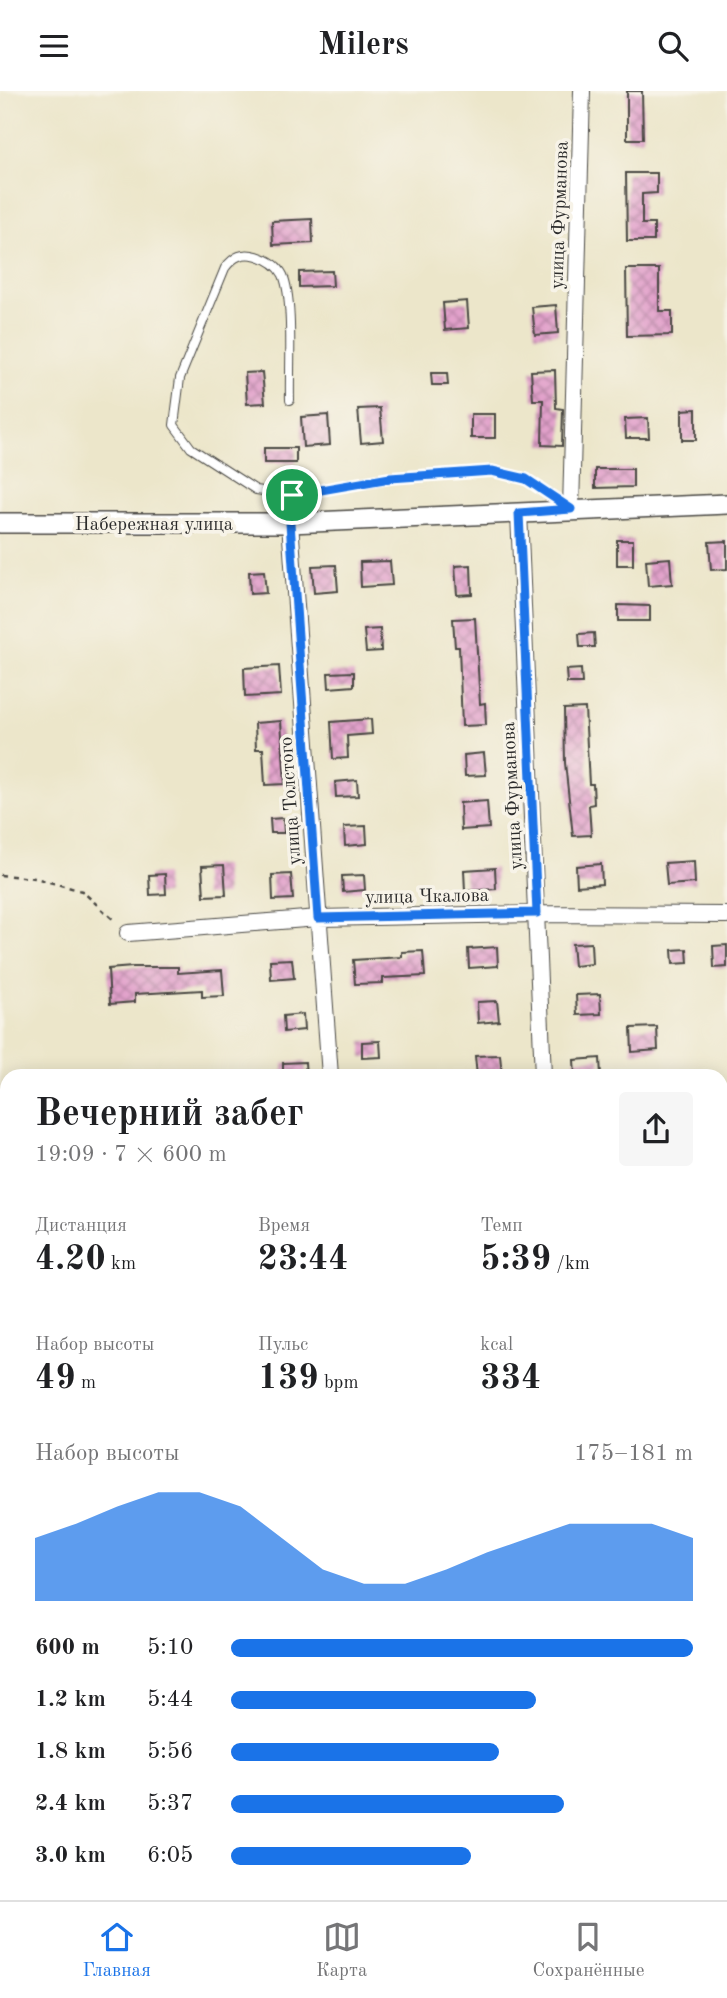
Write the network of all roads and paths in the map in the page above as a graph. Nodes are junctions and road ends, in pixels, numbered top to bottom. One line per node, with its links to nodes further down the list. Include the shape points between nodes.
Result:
1 (582, 91): 5 (street, улица Фурманова)
2 (290, 400): 3 (lane, via 288,297 282,273 269,260 248,254 233,257 180,378 174,425 191,448 256,490)
3 (292, 495): 5 (lane, via 390,478 492,471 526,479); 8 (lane)
4 (727, 504): 5 (street, Набережная улица)
5 (571, 509): 6 (street, Набережная улица)
6 (519, 513): 8 (street, Набережная улица); 10 (street, улица Фурманова)
7 (0, 523): 8 (street, Набережная улица)
8 (290, 523): 12 (street, улица Толстого)
9 (0, 874): 13 (path, via 82,891)
10 (537, 913): 11 (street, улица Чкалова); 12 (street, улица Чкалова); 15 (street, улица Фурманова)
11 (727, 915)
12 (318, 918): 13 (street, улица Чкалова); 14 (street, улица Толстого)
13 (128, 933)
14 (329, 1069)
15 (543, 1069)

